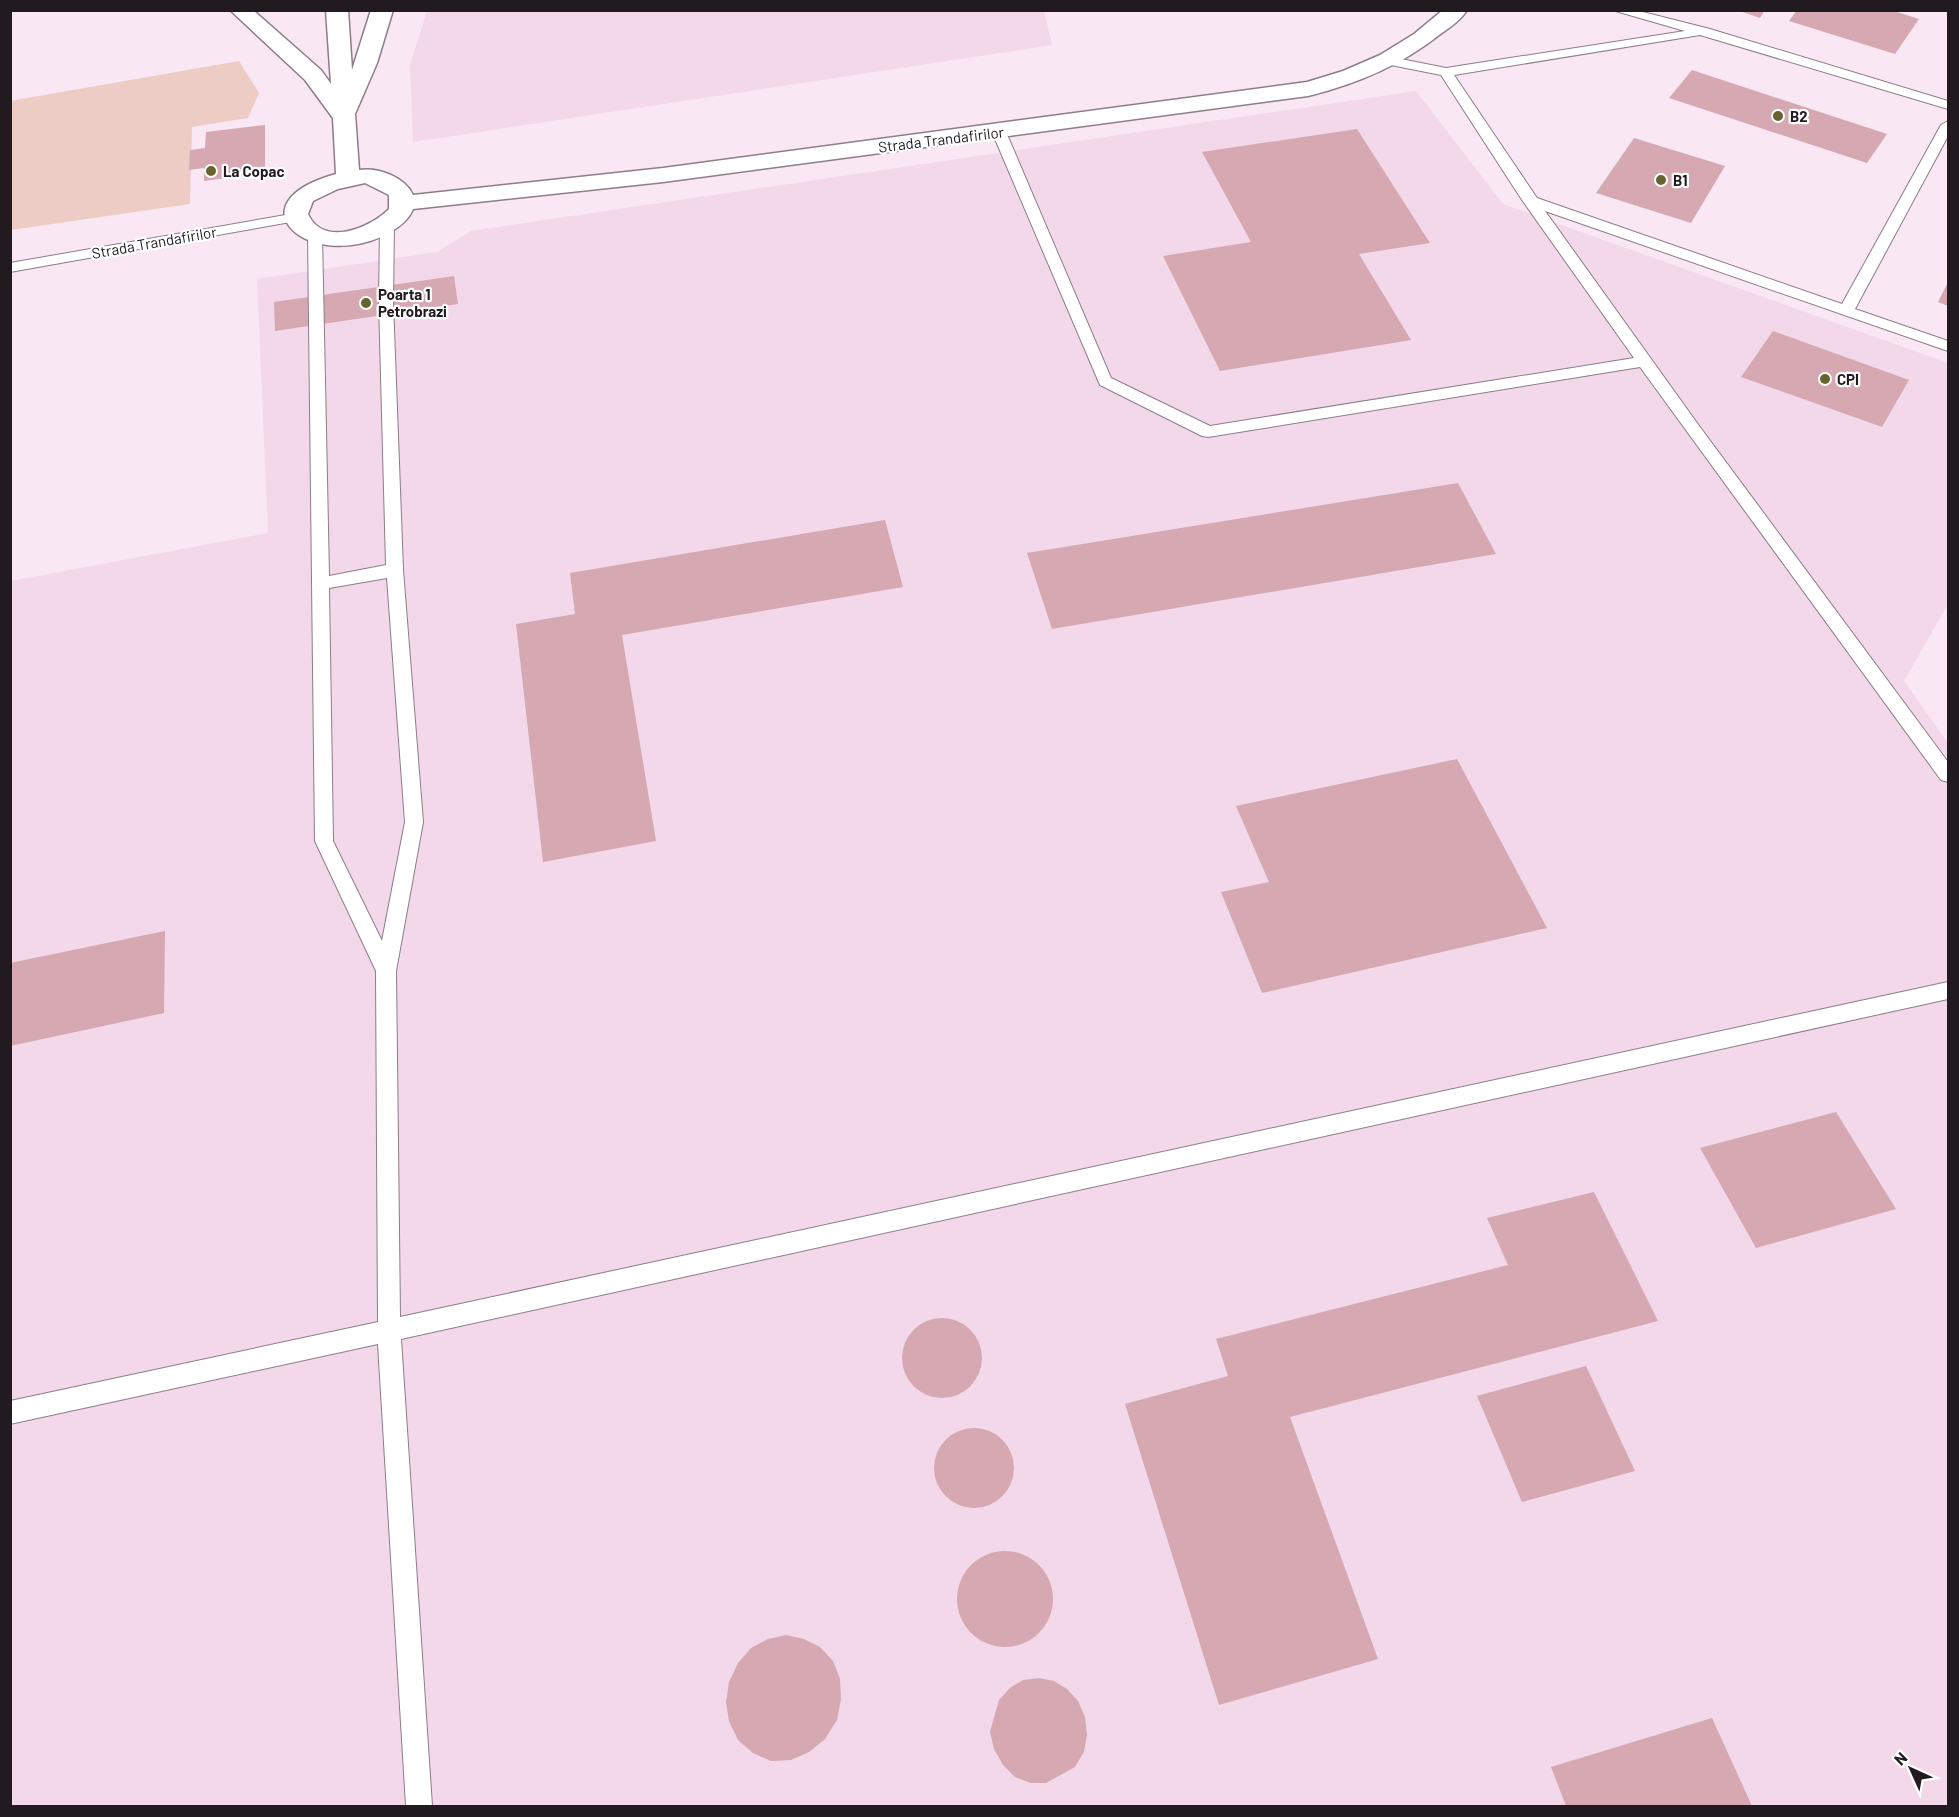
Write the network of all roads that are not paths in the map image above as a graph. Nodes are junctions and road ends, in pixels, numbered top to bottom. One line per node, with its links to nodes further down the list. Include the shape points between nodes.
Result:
1 (240, 10): 10 (main road, via 313,75)
2 (337, 10): 10 (main road)
3 (382, 10): 10 (main road, via 366,63)
4 (1457, 10): 7 (main road, Strada Trandafirilor)
5 (1618, 10): 6 (lane)
6 (1705, 32): 8 (lane); 9 (lane)
7 (1391, 61): 8 (lane); 12 (main road, Strada Trandafirilor, via 1308,89)
8 (1446, 72): 14 (lane)
9 (1948, 105)
10 (343, 116): 13 (main road)
11 (1948, 125): 20 (lane)
12 (999, 132): 15 (main road, Strada Trandafirilor); 22 (lane, via 1105,381 1208,432)
13 (348, 177): 15 (main road, via 381,179 394,185); 16 (main road, via 316,188 301,202)
14 (1529, 200): 20 (lane); 22 (lane)
15 (403, 203): 17 (main road, via 401,211)
16 (297, 217): 18 (main road); 19 (lane, Strada Trandafirilor)
17 (387, 225): 18 (main road, via 360,237); 23 (lane)
18 (315, 235): 24 (lane)
19 (10, 268)
20 (1846, 311): 21 (lane)
21 (1948, 346)
22 (1643, 362): 25 (lane)
23 (395, 570): 24 (lane); 26 (lane, via 414,822)
24 (319, 584): 26 (lane, via 324,841)
25 (1948, 775)
26 (386, 971): 28 (lane)
27 (1948, 992): 28 (lane)
28 (389, 1330): 29 (lane); 30 (lane)
29 (10, 1413)
30 (419, 1806)

